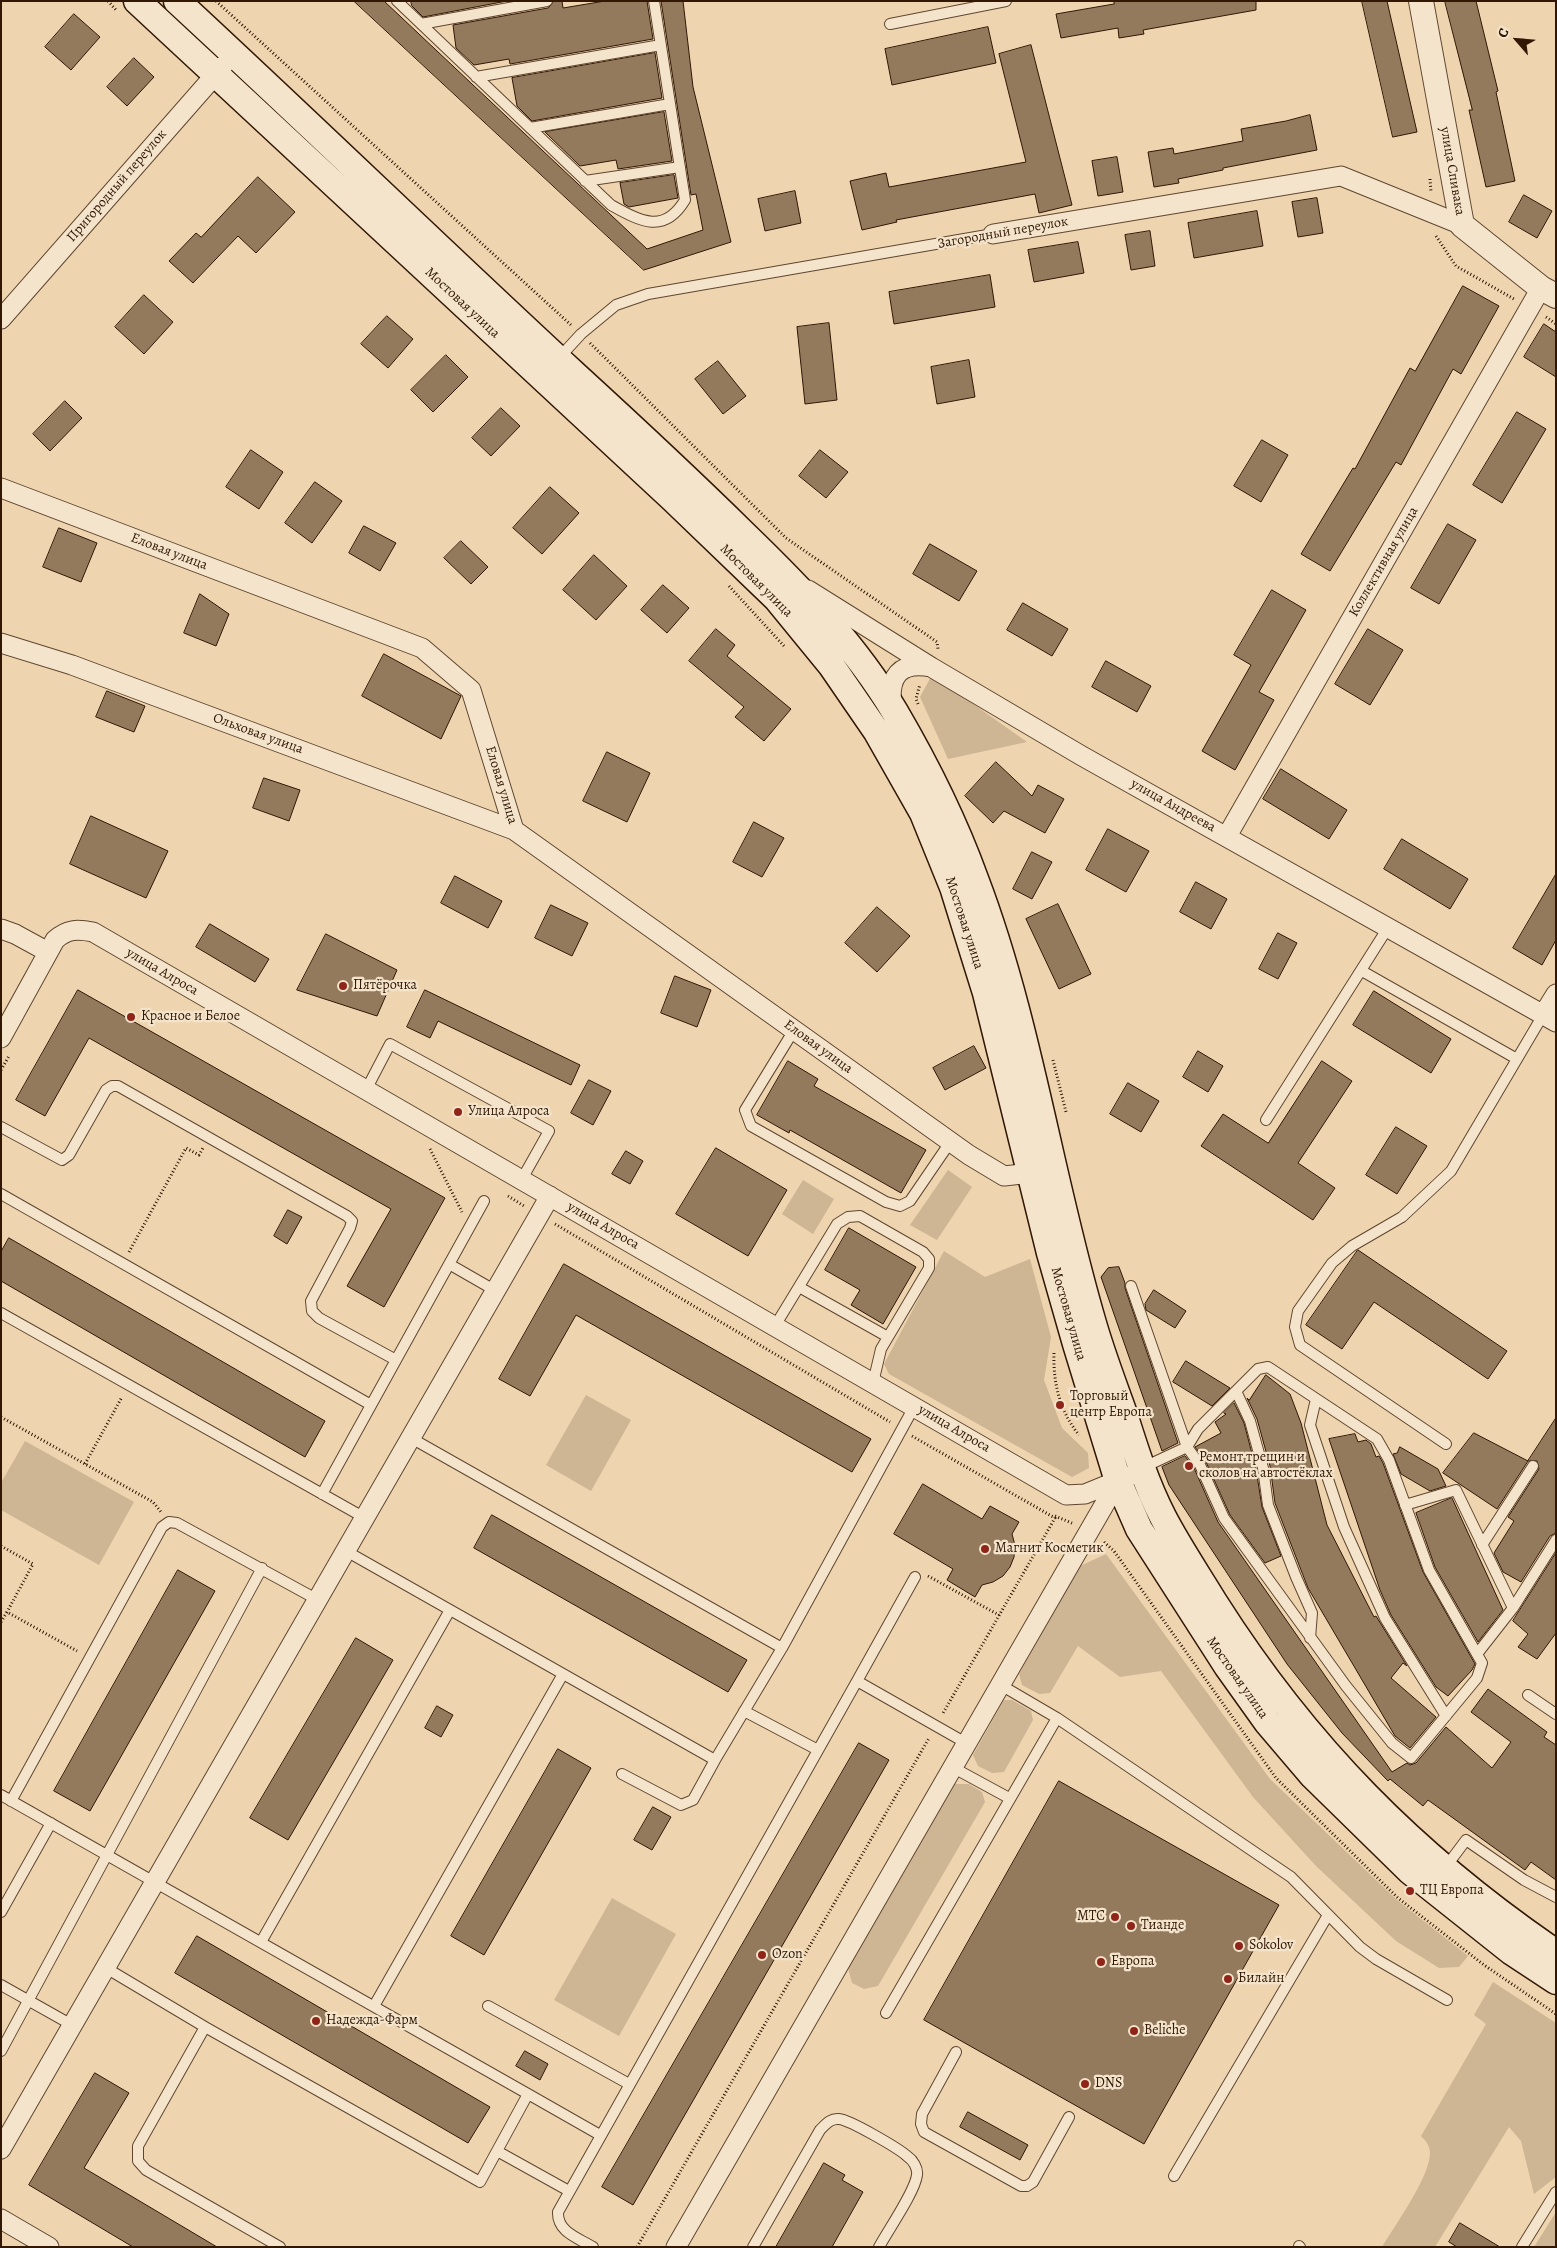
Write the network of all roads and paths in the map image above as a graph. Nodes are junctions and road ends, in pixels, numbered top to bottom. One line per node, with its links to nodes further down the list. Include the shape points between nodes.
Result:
1 (137, 1): 13 (main road, Мостовая улица)
2 (177, 1): 12 (main road, Мостовая улица)
3 (397, 1): 9 (lane)
4 (547, 1): 9 (lane)
5 (654, 1): 11 (lane)
6 (1006, 1): 10 (lane)
7 (1421, 1): 20 (street, улица Спивака)
8 (218, 2): 24 (path)
9 (421, 24): 14 (lane)
10 (890, 24)
11 (661, 45): 14 (lane); 15 (lane)
12 (234, 54): 13 (street, Пригородный переулок); 25 (main road, Мостовая улица)
13 (216, 74): 23 (street, Пригородный переулок); 54 (main road, Мостовая улица, via 673,499 777,600 817,646 877,732 923,813 953,886 986,993)
14 (476, 77): 16 (lane)
15 (670, 104): 16 (lane); 17 (lane)
16 (530, 128): 18 (lane)
17 (680, 167): 18 (lane); 18 (lane, via 685,200 678,213 662,222 640,222 611,205)
18 (585, 181)
19 (1433, 213): 20 (street, Загородный переулок); 21 (street, Загородный переулок, via 1341,176); 22 (path, via 1434,233 1456,266)
20 (1462, 225): 22 (street, улица Спивака)
21 (993, 234): 24 (lane, Загородный переулок, via 648,294 616,305)
22 (1542, 297): 33 (street, Коллективная улица)
23 (5, 308)
24 (581, 334): 25 (lane, Загородный переулок); 29 (path, via 786,538 937,642 940,654)
25 (558, 359): 27 (main road, Мостовая улица, via 692,482)
26 (1, 488): 32 (street, Еловая улица, via 422,648 471,690)
27 (794, 582): 29 (street, улица Андреева); 30 (main road, Мостовая улица, via 849,645)
28 (1, 643): 32 (street, Ольховая улица, via 72,665)
29 (930, 667): 30 (street, via 913,665 902,669 890,690); 31 (path, via 916,699); 33 (street, улица Андреева)
30 (892, 708): 84 (main road, Мостовая улица, via 944,803 976,881 1009,984 1092,1320)
31 (920, 708)
32 (514, 830): 40 (street, Еловая улица)
33 (1227, 836): 34 (street, улица Андреева)
34 (1389, 926): 37 (lane); 39 (street, улица Андреева)
35 (1, 930): 36 (street)
36 (48, 952): 41 (street); 45 (street, улица Алроса, via 63,932 78,929 93,932)
37 (1362, 971): 43 (lane); 47 (lane)
38 (1556, 994): 39 (street)
39 (1549, 1018): 43 (lane)
40 (794, 1030): 50 (street, Еловая улица); 50 (lane, via 745,1110 751,1126 886,1202 900,1206 910,1201)
41 (6, 1046): 44 (path)
42 (1051, 1055): 46 (path)
43 (1517, 1059): 80 (lane, via 1451,1171 1402,1217 1352,1246 1332,1263 1298,1311 1295,1327 1300,1344 1315,1357)
44 (1, 1070)
45 (366, 1090): 55 (street, улица Алроса); 55 (lane, via 390,1044 549,1131)
46 (1066, 1115)
47 (1266, 1120)
48 (1, 1127): 49 (lane, via 62,1160 69,1156 106,1090 118,1086)
49 (209, 1138): 62 (path, via 199,1156 186,1148); 70 (lane, via 352,1221 310,1301 312,1311 318,1318)
50 (951, 1142): 54 (street, Еловая улица, via 1004,1176)
51 (422, 1144): 52 (path)
52 (430, 1149): 53 (path); 61 (path)
53 (439, 1154)
54 (1031, 1174): 85 (main road, Мостовая улица, via 1076,1344)
55 (522, 1179): 58 (street, улица Алроса)
56 (1, 1194): 62 (lane)
57 (506, 1195): 60 (path)
58 (550, 1196): 60 (street); 68 (street, улица Алроса)
59 (484, 1201): 61 (lane)
60 (539, 1215): 66 (street); 78 (path)
61 (470, 1226): 63 (lane)
62 (123, 1263): 75 (lane)
63 (449, 1264): 66 (lane); 70 (lane)
64 (1131, 1286): 81 (lane)
65 (799, 1287): 68 (lane); 69 (lane); 69 (lane, via 837,1224 848,1217 860,1216 929,1259 929,1268)
66 (496, 1291): 79 (street)
67 (1, 1313): 72 (lane)
68 (775, 1326): 71 (street, улица Алроса)
69 (888, 1338): 71 (lane)
70 (396, 1360): 75 (lane)
71 (873, 1383): 76 (street, улица Алроса)
72 (129, 1385): 82 (path); 86 (lane)
73 (1236, 1391): 74 (lane, via 1258,1369 1268,1367); 81 (lane, via 1198,1429); 102 (lane, via 1253,1430 1268,1505 1312,1613)
74 (1316, 1399): 87 (lane, via 1377,1439 1389,1460); 112 (lane, via 1310,1425 1344,1527 1385,1618)
75 (371, 1405): 86 (lane)
76 (914, 1406): 78 (lane); 85 (street, улица Алроса, via 1066,1495 1085,1494)
77 (1, 1417): 82 (path)
78 (902, 1429): 100 (path, via 1055,1518); 103 (lane)
79 (411, 1438): 88 (street); 103 (lane)
80 (1446, 1444)
81 (1187, 1447): 84 (lane); 102 (lane, via 1200,1465 1224,1518)
82 (85, 1464): 89 (path, via 153,1502)
83 (1533, 1466): 91 (lane)
84 (1142, 1469): 85 (street, улица Алроса); 125 (main road, Мостовая улица, via 1163,1517 1186,1557 1248,1656 1288,1709 1383,1814)
85 (1118, 1481): 108 (street); 133 (main road, Мостовая улица, via 1139,1529 1207,1637 1267,1722 1313,1776 1410,1871 1512,1952)
86 (322, 1494): 88 (lane)
87 (1405, 1504): 91 (lane, via 1456,1490); 104 (lane, via 1429,1570)
88 (365, 1518): 93 (street)
89 (169, 1522): 94 (lane, via 177,1523); 105 (lane, via 162,1527)
90 (1556, 1540): 97 (lane)
91 (1482, 1545): 97 (lane)
92 (1, 1546): 99 (path, via 33,1564)
93 (346, 1551): 96 (street); 98 (lane)
94 (262, 1568): 96 (lane); 124 (lane)
95 (916, 1577): 100 (path, via 930,1576); 107 (lane)
96 (318, 1600): 126 (street)
97 (1513, 1608): 104 (lane)
98 (450, 1610): 106 (lane); 130 (lane)
99 (7, 1612): 101 (path); 105 (path)
100 (999, 1615): 114 (path)
101 (1, 1622)
102 (1310, 1638): 112 (lane, via 1392,1743 1411,1758)
103 (782, 1648): 110 (lane)
104 (1477, 1654): 112 (lane, via 1482,1663 1477,1678)
105 (90, 1658): 122 (lane)
106 (563, 1674): 117 (lane); 137 (lane)
107 (857, 1680): 114 (lane); 116 (lane)
108 (999, 1684): 113 (lane); 115 (street)
109 (1528, 1695): 111 (lane)
110 (744, 1711): 116 (lane); 117 (lane)
111 (1556, 1714)
112 (1446, 1716)
113 (1057, 1718): 121 (lane); 129 (lane, via 1291,1878)
114 (936, 1726): 115 (lane); 157 (path)
115 (966, 1743): 118 (street)
116 (818, 1750): 144 (lane)
117 (715, 1760): 119 (lane, via 693,1800 681,1805)
118 (952, 1767): 121 (lane); 158 (street)
119 (622, 1774)
120 (1, 1795): 122 (lane)
121 (1009, 1798): 139 (lane)
122 (11, 1801): 123 (lane)
123 (51, 1823): 124 (lane); 128 (lane)
124 (108, 1854): 126 (lane); 136 (lane)
125 (1444, 1869): 127 (lane, via 1466,1840 1524,1880); 131 (main road, Мостовая улица)
126 (155, 1882): 130 (lane); 132 (street)
127 (1556, 1897)
128 (1, 1912)
129 (1328, 1915): 135 (lane, via 1376,1959); 150 (lane)
130 (261, 1942): 137 (lane)
131 (1556, 1953)
132 (106, 1968): 140 (street); 141 (lane)
133 (1556, 1981)
134 (1, 1985): 136 (lane)
135 (1447, 2000)
136 (29, 2001): 140 (lane); 142 (lane)
137 (374, 2006): 145 (lane)
138 (488, 2006): 144 (lane)
139 (886, 2012)
140 (72, 2025): 148 (street)
141 (205, 2027): 149 (lane, via 480,2182); 155 (lane, via 138,2146 138,2161 146,2170)
142 (1, 2051)
143 (956, 2052): 146 (lane, via 922,2114 924,2132 1021,2186 1028,2186)
144 (629, 2084): 147 (lane)
145 (528, 2094): 147 (lane); 149 (lane)
146 (1069, 2117)
147 (600, 2135): 151 (lane)
148 (1, 2149)
149 (497, 2152): 151 (lane)
150 (1174, 2176)
151 (570, 2191): 156 (lane, via 558,2212 558,2222 564,2230)
152 (1556, 2192): 161 (lane)
153 (1, 2219): 154 (street)
154 (49, 2247)
155 (280, 2247)
156 (594, 2247)
157 (637, 2247)
158 (676, 2247)
159 (753, 2247): 160 (lane, via 820,2130 828,2121 839,2119 908,2156 915,2164 917,2174 913,2186)
160 (879, 2247)
161 (1522, 2247)

